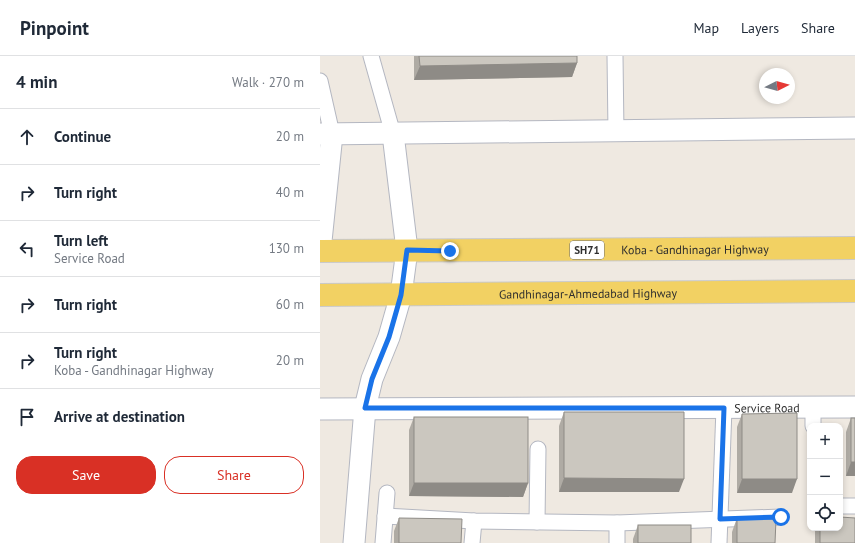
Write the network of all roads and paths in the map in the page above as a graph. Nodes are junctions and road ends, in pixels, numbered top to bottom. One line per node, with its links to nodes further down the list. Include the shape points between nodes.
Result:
1 (371, 56): 7 (street)
2 (615, 56): 5 (street)
3 (320, 81): 6 (street)
4 (855, 128): 5 (street)
5 (616, 132): 7 (street)
6 (326, 134): 7 (street); 10 (street)
7 (393, 134): 9 (street)
8 (855, 248): 9 (main road, Koba - Gandhinagar Highway / SH71)
9 (407, 250): 10 (main road, Koba - Gandhinagar Highway / SH71); 13 (street)
10 (320, 251)
11 (855, 291): 13 (main road, Gandhinagar-Ahmedabad Highway)
12 (320, 295): 13 (main road, Gandhinagar-Ahmedabad Highway)
13 (401, 295): 15 (street, via 389,337 372,379)
14 (855, 407): 18 (street, Service Road)
15 (365, 408): 16 (street, Service Road); 17 (street, Service Road); 29 (street)
16 (724, 408): 18 (street, Service Road); 25 (street)
17 (320, 409)
18 (813, 417)
19 (538, 449): 27 (street)
20 (387, 493): 23 (street)
21 (843, 506): 22 (street)
22 (855, 506)
23 (385, 516): 26 (street); 30 (street)
24 (781, 517): 25 (street)
25 (720, 519): 28 (street); 33 (street)
26 (474, 521): 27 (street); 31 (street)
27 (537, 522): 28 (street)
28 (617, 523): 32 (street)
29 (354, 543)
30 (383, 543)
31 (472, 543)
32 (617, 543)
33 (719, 543)

